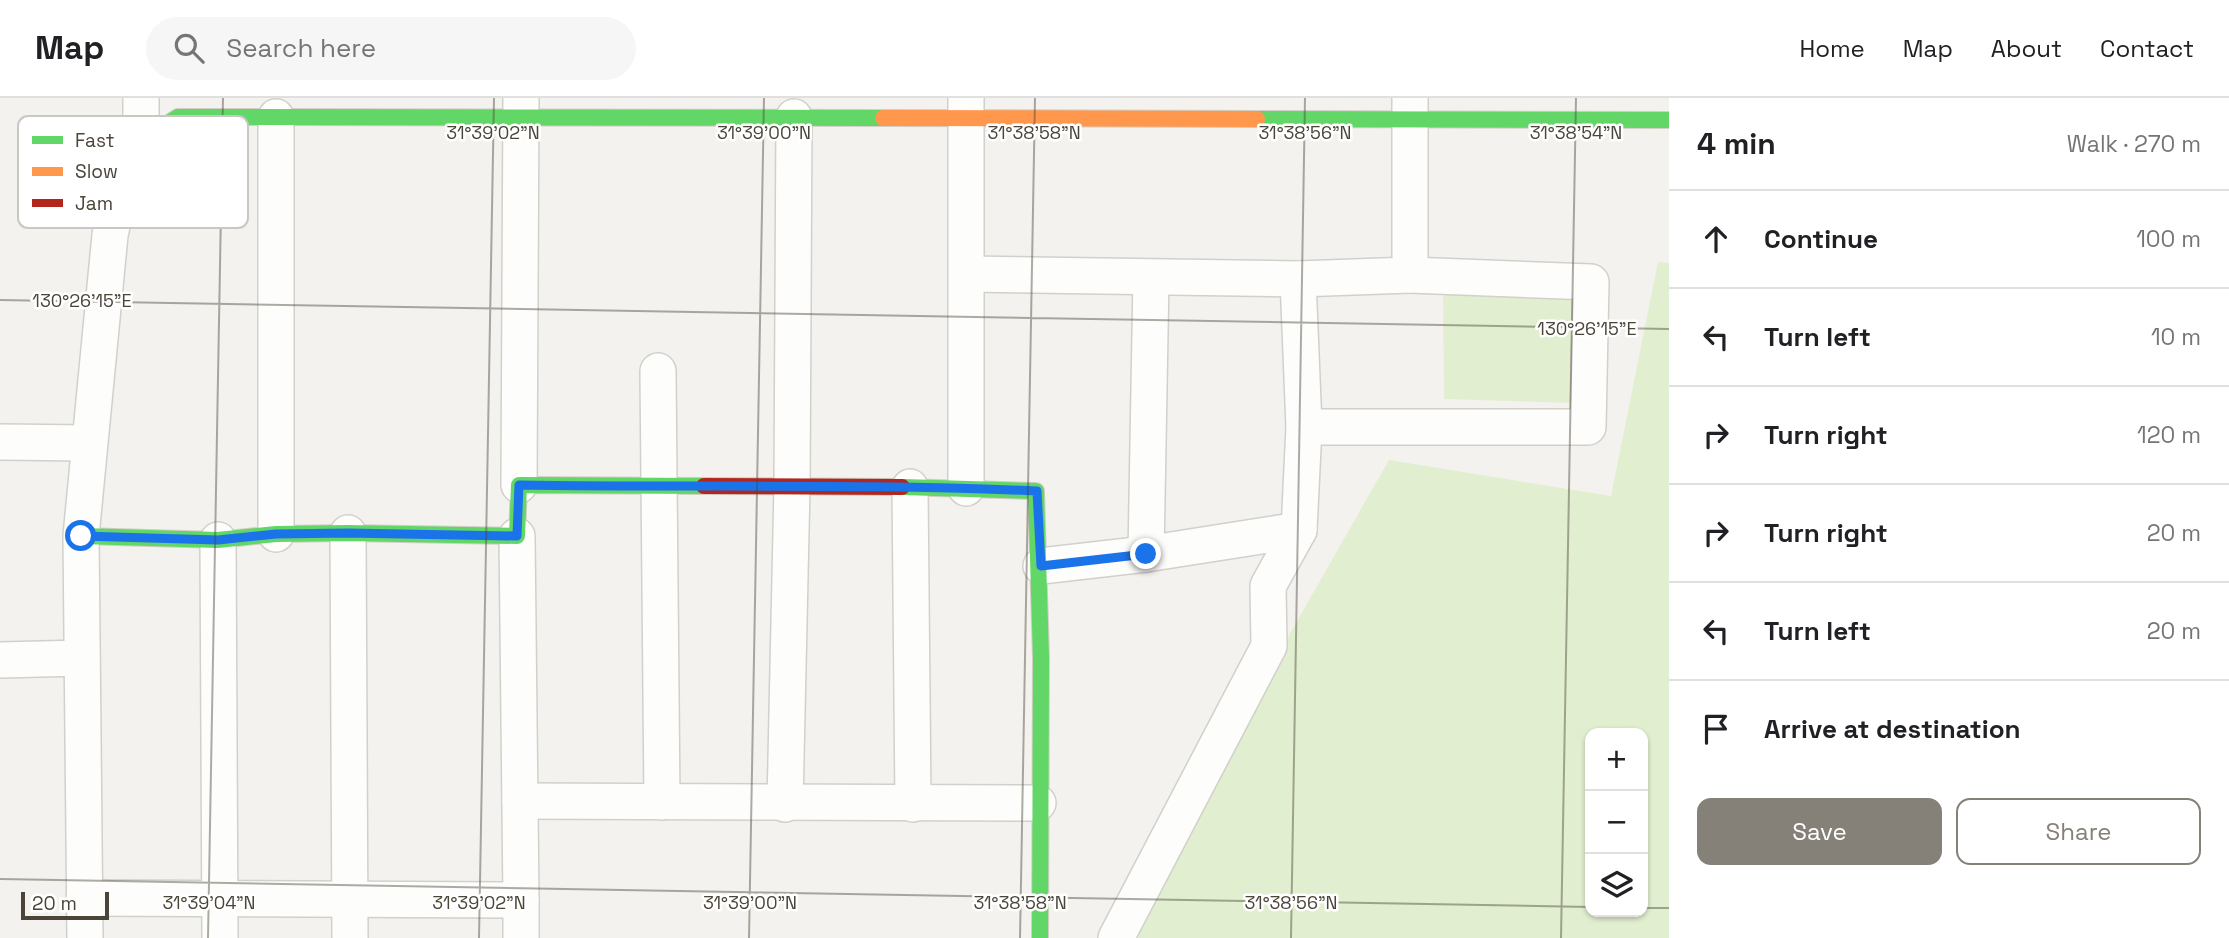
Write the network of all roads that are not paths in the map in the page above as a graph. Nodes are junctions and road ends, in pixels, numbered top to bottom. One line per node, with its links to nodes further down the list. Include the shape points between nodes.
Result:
1 (141, 98): 5 (street)
2 (966, 107): 4 (street); 8 (street); 11 (street)
3 (521, 108): 7 (street); 8 (street); 19 (street)
4 (1410, 108): 9 (street); 12 (street)
5 (141, 116)
6 (248, 117): 7 (street)
7 (276, 117): 26 (street)
8 (794, 117): 20 (street)
9 (1669, 120)
10 (111, 228): 18 (street)
11 (967, 274): 13 (street); 23 (street)
12 (1410, 275): 14 (street); 16 (street, via 1591,282 1588,427)
13 (1151, 278): 14 (street); 30 (street)
14 (1298, 279): 16 (street)
15 (658, 371): 21 (street)
16 (1304, 427): 24 (street)
17 (0, 442): 18 (street)
18 (89, 443): 27 (street)
19 (519, 485): 21 (street); 28 (street)
20 (792, 486): 21 (street); 22 (street); 37 (street)
21 (659, 487): 35 (street)
22 (910, 487): 23 (street); 38 (street)
23 (966, 488): 31 (street, via 1037,491)
24 (1299, 530): 30 (street); 48 (street, via 1268,586 1269,646)
25 (348, 533): 26 (street); 28 (street); 40 (street)
26 (276, 534): 29 (street)
27 (81, 536): 29 (street); 32 (street)
28 (517, 536): 34 (street)
29 (218, 540): 41 (street)
30 (1146, 554): 31 (street)
31 (1041, 566): 36 (street)
32 (82, 658): 33 (street); 39 (street)
33 (0, 660)
34 (520, 801): 35 (street); 42 (street)
35 (662, 802): 37 (street)
36 (1038, 803): 38 (street); 47 (street)
37 (785, 804): 38 (street)
38 (913, 804)
39 (84, 898): 41 (street); 43 (street)
40 (349, 898): 41 (street); 42 (street); 45 (street)
41 (221, 899): 44 (street)
42 (521, 900): 46 (street)
43 (85, 938)
44 (220, 938)
45 (350, 938)
46 (521, 938)
47 (1040, 938)
48 (1116, 938)

